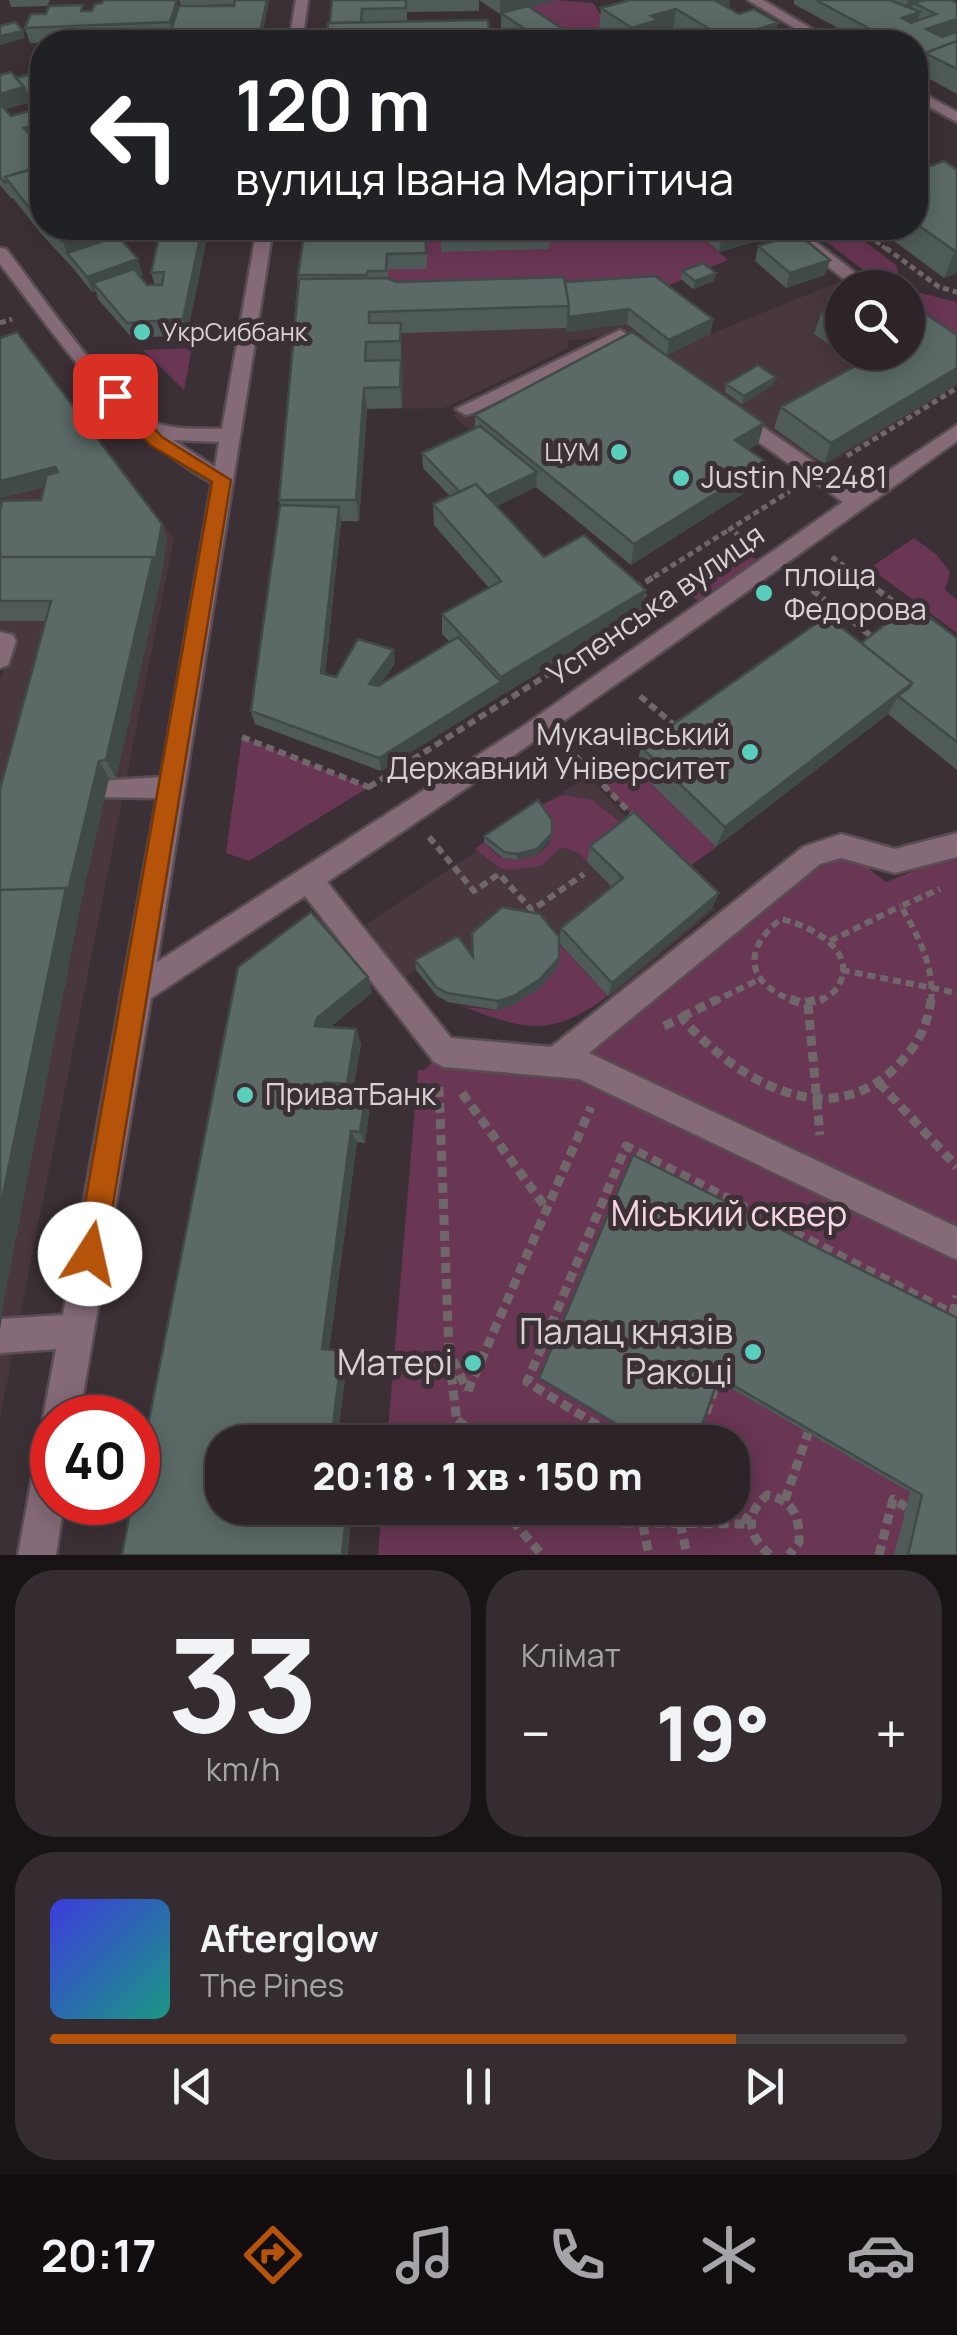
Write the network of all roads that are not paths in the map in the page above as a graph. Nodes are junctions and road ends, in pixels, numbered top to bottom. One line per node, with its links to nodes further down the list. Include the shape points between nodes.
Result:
1 (302, 0): 3 (street)
2 (754, 0): 4 (street)
3 (297, 30)
4 (807, 30)
5 (928, 100): 6 (street)
6 (953, 112)
7 (263, 240): 16 (street)
8 (804, 240): 10 (street)
9 (0, 253): 14 (street)
10 (843, 270)
11 (668, 370): 13 (street, via 620,336)
12 (717, 404): 18 (street)
13 (466, 409)
14 (138, 424): 16 (street); 17 (street)
15 (957, 431): 18 (street, Успенська вулиця)
16 (230, 436): 17 (street)
17 (222, 480): 21 (street)
18 (859, 503): 24 (street, Успенська вулиця)
19 (0, 641): 20 (street)
20 (0, 659)
21 (170, 787): 22 (street); 25 (street)
22 (107, 788)
23 (957, 845): 26 (street, via 896,861 840,846 812,854)
24 (309, 880): 25 (street, Успенська вулиця); 26 (street, via 443,1059)
25 (138, 990): 28 (street)
26 (555, 1062): 27 (street, via 582,1064)
27 (957, 1244)
28 (77, 1331): 29 (street); 30 (street)
29 (0, 1336)
30 (65, 1395)
31 (42, 1525): 32 (street)
32 (37, 1555)

